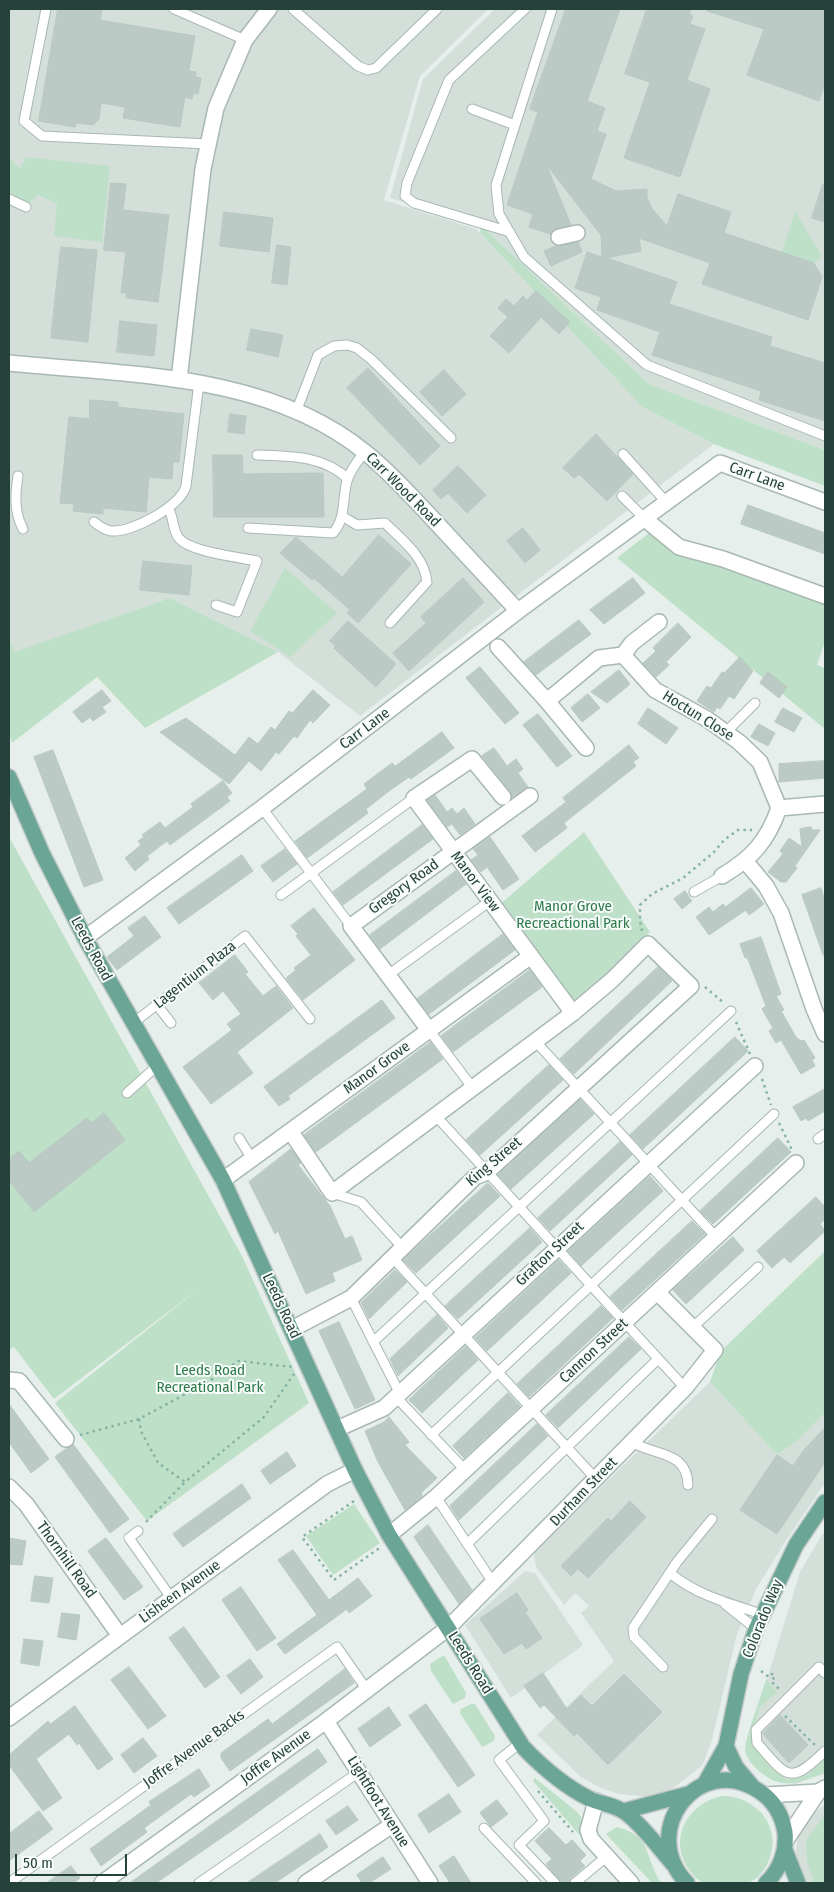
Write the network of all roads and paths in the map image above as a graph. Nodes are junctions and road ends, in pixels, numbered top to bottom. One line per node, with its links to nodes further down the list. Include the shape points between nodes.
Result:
1 (46, 9): 11 (lane, via 24,121 42,136)
2 (174, 9): 8 (lane)
3 (269, 9): 8 (street)
4 (293, 9): 5 (lane, via 358,66 368,70 376,68)
5 (436, 9)
6 (524, 9): 14 (lane, via 449,80 407,183 405,196 414,202)
7 (552, 9): 10 (lane)
8 (245, 40): 11 (street, via 216,108)
9 (472, 109): 10 (lane)
10 (515, 125): 14 (lane, via 496,185 500,214)
11 (208, 144): 18 (street, via 202,169)
12 (9, 199): 13 (lane)
13 (26, 207)
14 (510, 232): 21 (lane, via 524,256 647,365)
15 (577, 233): 16 (street)
16 (559, 237)
17 (9, 363): 18 (street, Carr Wood Road)
18 (179, 380): 19 (street, Carr Wood Road)
19 (199, 383): 20 (street, Carr Wood Road, via 245,391); 31 (lane, via 186,486 181,498)
20 (296, 412): 22 (lane, via 318,356 334,346 347,345 357,348 372,360); 23 (street, Carr Wood Road, via 315,419)
21 (825, 436)
22 (451, 438)
23 (365, 451): 27 (lane); 39 (street, Carr Wood Road)
24 (623, 454): 30 (lane)
25 (257, 455): 27 (lane, via 305,457 340,471)
26 (18, 476): 36 (lane, via 17,516)
27 (348, 479): 32 (lane)
28 (622, 496): 33 (lane)
29 (825, 502): 30 (street, Carr Lane, via 720,463)
30 (667, 503): 33 (street, Carr Lane)
31 (168, 508): 34 (lane, via 119,531 110,531); 38 (lane, via 177,536 187,546 257,561 237,612)
32 (342, 516): 35 (lane, via 340,525 332,533); 41 (lane, via 357,525 385,523 420,559 428,582)
33 (644, 519): 37 (street, via 679,547); 39 (street, Carr Lane)
34 (94, 522)
35 (248, 528)
36 (24, 529)
37 (825, 596)
38 (216, 605)
39 (518, 611): 53 (street, Carr Lane)
40 (659, 622): 43 (street, via 632,643)
41 (390, 623)
42 (498, 647): 44 (street)
43 (623, 655): 44 (street, via 599,658); 46 (street, Hoctun Close, via 655,690 707,719)
44 (547, 701): 47 (street)
45 (754, 703): 46 (lane)
46 (725, 733): 54 (street, Hoctun Close, via 760,762)
47 (586, 748)
48 (9, 777): 64 (main road, Leeds Road, via 42,853)
49 (530, 796): 56 (street, Gregory Road)
50 (503, 797): 51 (street, via 472,759)
51 (414, 798): 56 (street, Manor View); 58 (lane)
52 (825, 804): 54 (street)
53 (262, 808): 58 (lane); 64 (street, Carr Lane)
54 (779, 808): 55 (street)
55 (764, 838): 57 (street); 65 (path, via 754,830 738,830 683,878 652,894 640,905 640,921)
56 (453, 852): 62 (street, Manor View); 63 (street, Gregory Road)
57 (746, 862): 59 (street); 75 (street, via 766,886 781,913)
58 (311, 873): 61 (lane); 63 (lane)
59 (722, 876): 60 (lane)
60 (694, 892)
61 (281, 895)
62 (490, 901): 66 (street, Manor View); 67 (lane)
63 (351, 926): 67 (street)
64 (85, 938): 72 (main road, Leeds Road)
65 (648, 944): 70 (street); 80 (street, King Street, via 691,986)
66 (531, 956): 70 (street, Manor View); 74 (street, Manor Grove)
67 (388, 975): 74 (street)
68 (157, 1004): 71 (lane, Lagentium Plaza, via 245,936); 72 (lane, Lagentium Plaza); 73 (lane)
69 (731, 1011): 84 (lane)
70 (572, 1013): 76 (street)
71 (310, 1018)
72 (132, 1024): 77 (main road, Leeds Road)
73 (171, 1024)
74 (429, 1030): 79 (lane); 85 (street, Manor Grove)
75 (825, 1034)
76 (536, 1040): 79 (street); 80 (lane)
77 (157, 1066): 81 (lane); 91 (main road, Leeds Road)
78 (754, 1066): 89 (street, Grafton Street)
79 (472, 1087): 83 (street)
80 (579, 1088): 84 (lane); 90 (street, King Street)
81 (127, 1093)
82 (774, 1114): 93 (lane)
83 (436, 1116): 90 (lane); 92 (street)
84 (611, 1122): 89 (lane); 94 (lane)
85 (291, 1132): 87 (street, Manor Grove); 92 (street)
86 (239, 1138): 87 (lane)
87 (252, 1159): 91 (street, Manor Grove)
88 (796, 1163): 95 (street, Cannon Street)
89 (648, 1164): 93 (lane); 96 (street, Grafton Street)
90 (486, 1172): 94 (lane); 97 (street, King Street, via 476,1177)
91 (223, 1180): 105 (main road, Leeds Road)
92 (332, 1193): 97 (lane, via 361,1202)
93 (682, 1200): 95 (lane); 99 (lane)
94 (519, 1207): 96 (lane); 101 (lane)
95 (716, 1237): 100 (street, Cannon Street)
96 (557, 1248): 99 (lane); 106 (street, Grafton Street)
97 (397, 1252): 101 (lane); 102 (street, King Street)
98 (758, 1268): 104 (lane)
99 (590, 1285): 103 (lane); 109 (lane)
100 (657, 1292): 103 (street, Cannon Street); 104 (street)
101 (425, 1294): 106 (lane); 107 (lane)
102 (351, 1298): 105 (street, King Street); 107 (lane)
103 (625, 1322): 108 (lane); 113 (street, Cannon Street)
104 (692, 1328): 111 (street, Durham Street, via 715,1350)
105 (292, 1329): 115 (main road, Leeds Road)
106 (463, 1335): 109 (lane); 112 (street, Grafton Street)
107 (373, 1342): 112 (lane)
108 (658, 1359): 111 (lane); 119 (lane)
109 (497, 1372): 113 (lane); 116 (lane)
110 (9, 1380): 117 (street, via 19,1381)
111 (685, 1388): 118 (street, Durham Street)
112 (398, 1396): 115 (street, Grafton Street, via 384,1408); 116 (lane)
113 (531, 1409): 119 (lane); 121 (street, Cannon Street)
114 (139, 1419): 117 (path); 123 (path, via 141,1432 158,1463); 123 (path, via 208,1382 238,1361 299,1368 264,1417)
115 (337, 1429): 120 (main road, Leeds Road)
116 (431, 1435): 121 (lane)
117 (66, 1439)
118 (632, 1442): 122 (street, Durham Street); 124 (lane, via 677,1460 686,1469)
119 (567, 1448): 122 (lane); 132 (lane)
120 (354, 1470): 131 (main road, Leeds Road); 135 (street, Lisheen Avenue, via 327,1484)
121 (466, 1470): 127 (street, Cannon Street)
122 (596, 1479): 134 (street, Durham Street)
123 (185, 1482): 130 (path)
124 (688, 1485)
125 (9, 1486): 140 (street, Thornhill Road, via 26,1504)
126 (357, 1498): 131 (path, via 302,1536 334,1580)
127 (436, 1498): 131 (street, Cannon Street); 132 (lane)
128 (825, 1502): 137 (main road, Colorado Way, via 796,1545)
129 (712, 1519): 133 (lane)
130 (138, 1531): 135 (lane, via 129,1538)
131 (386, 1540): 138 (main road, Leeds Road)
132 (468, 1544): 134 (lane)
133 (670, 1573): 136 (lane, via 680,1582); 141 (lane, via 633,1628 634,1637)
134 (494, 1584): 138 (street, Durham Street)
135 (172, 1598): 140 (street, Lisheen Avenue)
136 (721, 1601): 137 (lane); 139 (lane)
137 (762, 1614): 139 (main road, Colorado Way)
138 (448, 1628): 143 (street, Joffre Avenue); 146 (main road, Leeds Road)
139 (756, 1629): 147 (main road, Colorado Way, via 741,1674)
140 (120, 1636): 144 (street, Lisheen Avenue)
141 (663, 1667)
142 (825, 1673): 148 (lane, via 819,1667 756,1730 757,1742 788,1774 803,1771)
143 (367, 1690): 145 (street, Joffre Avenue); 162 (lane, Joffre Avenue Backs, via 337,1647)
144 (9, 1718)
145 (326, 1721): 149 (street, Lightfoot Avenue); 163 (street, Joffre Avenue)
146 (520, 1743): 155 (main road, Leeds Road, via 545,1770); 168 (lane, via 498,1760 544,1821 519,1845)
147 (726, 1746): 150 (main road, Colorado Way); 151 (main road, via 736,1766)
148 (825, 1751)
149 (359, 1772): 157 (street, Lightfoot Avenue); 164 (lane)
150 (704, 1785): 151 (main road, via 728,1781); 153 (main road)
151 (752, 1786): 154 (main road)
152 (821, 1790): 154 (street); 159 (street)
153 (688, 1794): 156 (main road); 161 (main road, via 676,1809 669,1826 668,1845)
154 (766, 1795): 159 (main road, via 780,1816)
155 (596, 1801): 156 (main road, Leeds Road); 160 (street, via 588,1830 593,1843)
156 (624, 1812): 161 (main road, Leeds Road)
157 (392, 1825): 165 (street); 166 (street, Lightfoot Avenue)
158 (484, 1828): 167 (lane)
159 (785, 1845): 172 (main road, via 780,1864); 173 (main road)
160 (606, 1857): 169 (lane); 170 (street)
161 (673, 1864): 171 (main road, Leeds Road)
162 (9, 1883)
163 (102, 1883)
164 (199, 1883)
165 (306, 1883)
166 (430, 1883)
167 (536, 1883)
168 (554, 1883)
169 (575, 1883)
170 (631, 1883)
171 (687, 1883)
172 (766, 1883)
173 (798, 1883)

